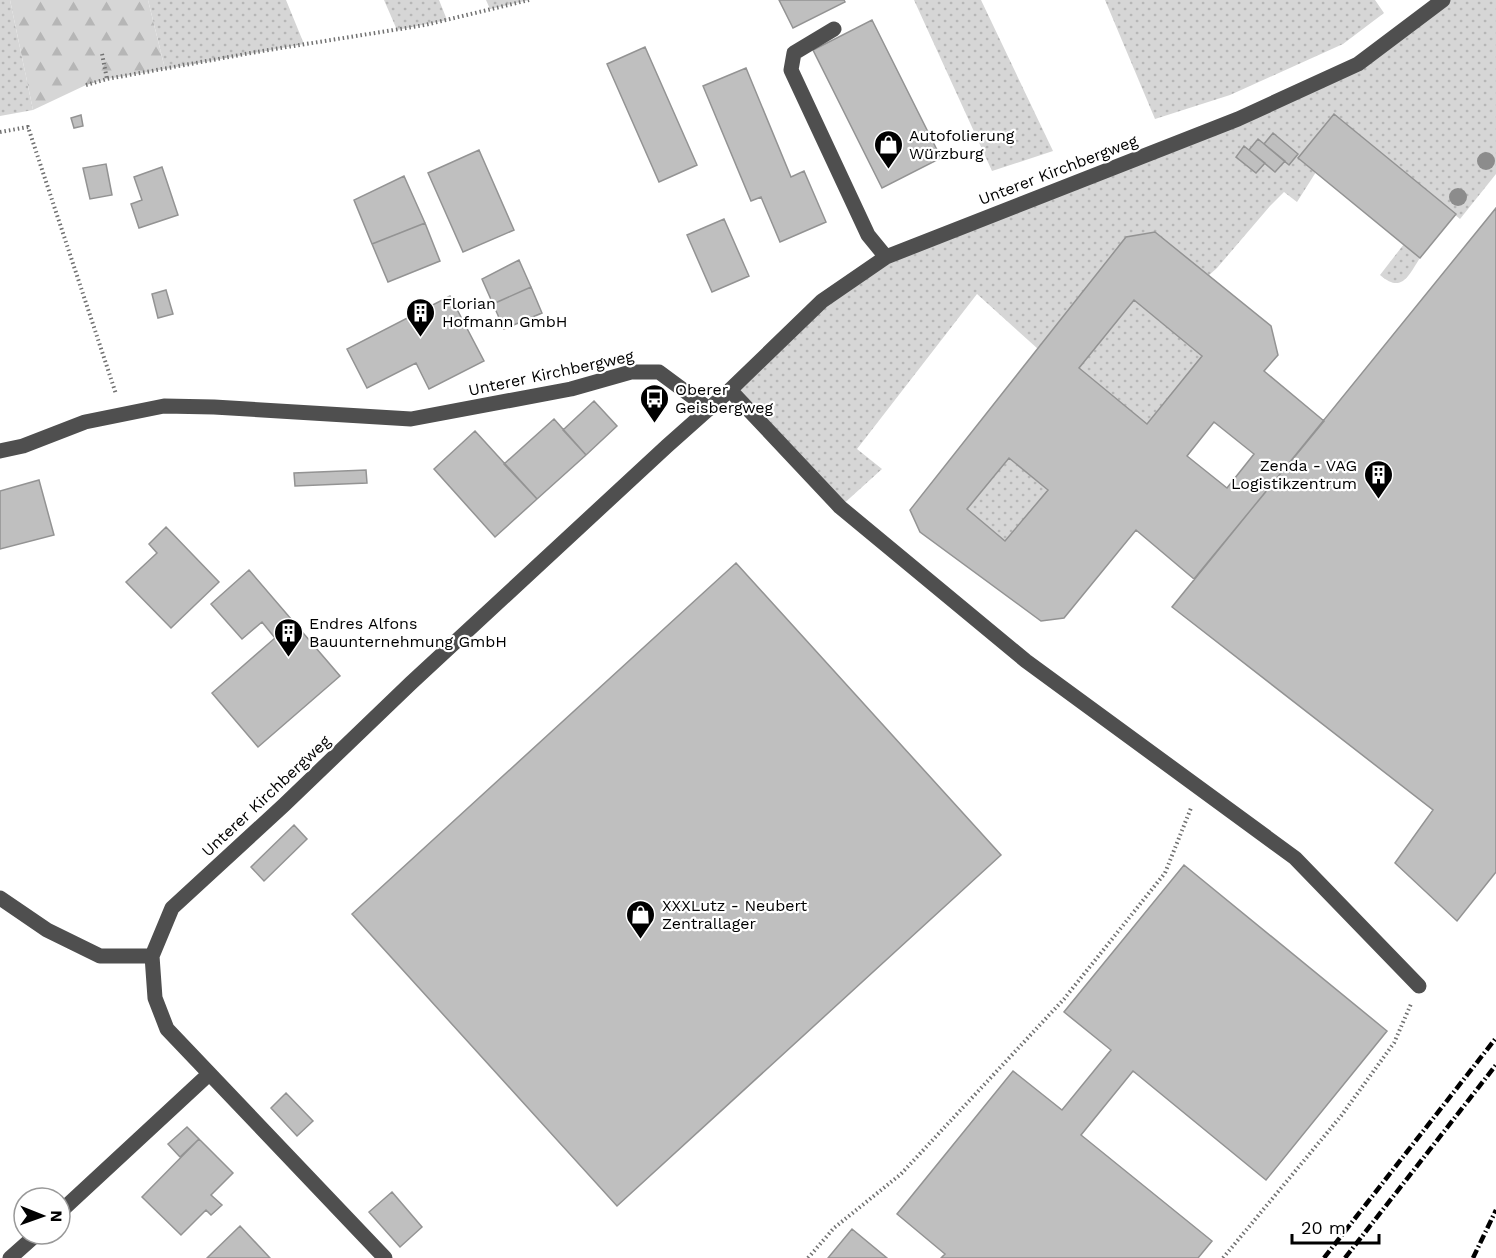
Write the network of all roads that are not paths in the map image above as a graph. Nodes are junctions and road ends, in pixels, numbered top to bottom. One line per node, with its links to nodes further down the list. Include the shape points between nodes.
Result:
1 (1443, 0): 3 (street, Unterer Kirchbergweg, via 1358,64 1249,114)
2 (834, 30): 3 (street, via 794,53 791,70 868,235)
3 (886, 257): 4 (street, Unterer Kirchbergweg, via 822,301)
4 (730, 390): 5 (street, Unterer Kirchbergweg); 9 (street, via 840,507 1026,661 1295,858)
5 (710, 409): 6 (street, Unterer Kirchbergweg, via 659,372 631,372 571,389 411,419 164,406 85,422); 8 (street, Unterer Kirchbergweg, via 171,908)
6 (0, 451)
7 (0, 898): 8 (street, via 47,930 100,956)
8 (152, 956): 10 (street, Unterer Kirchbergweg, via 155,998 166,1029)
9 (1419, 987)
10 (209, 1074): 11 (street); 14 (street, Unterer Kirchbergweg)
11 (72, 1201)
12 (24, 1246): 13 (street)
13 (10, 1258)
14 (385, 1258)

